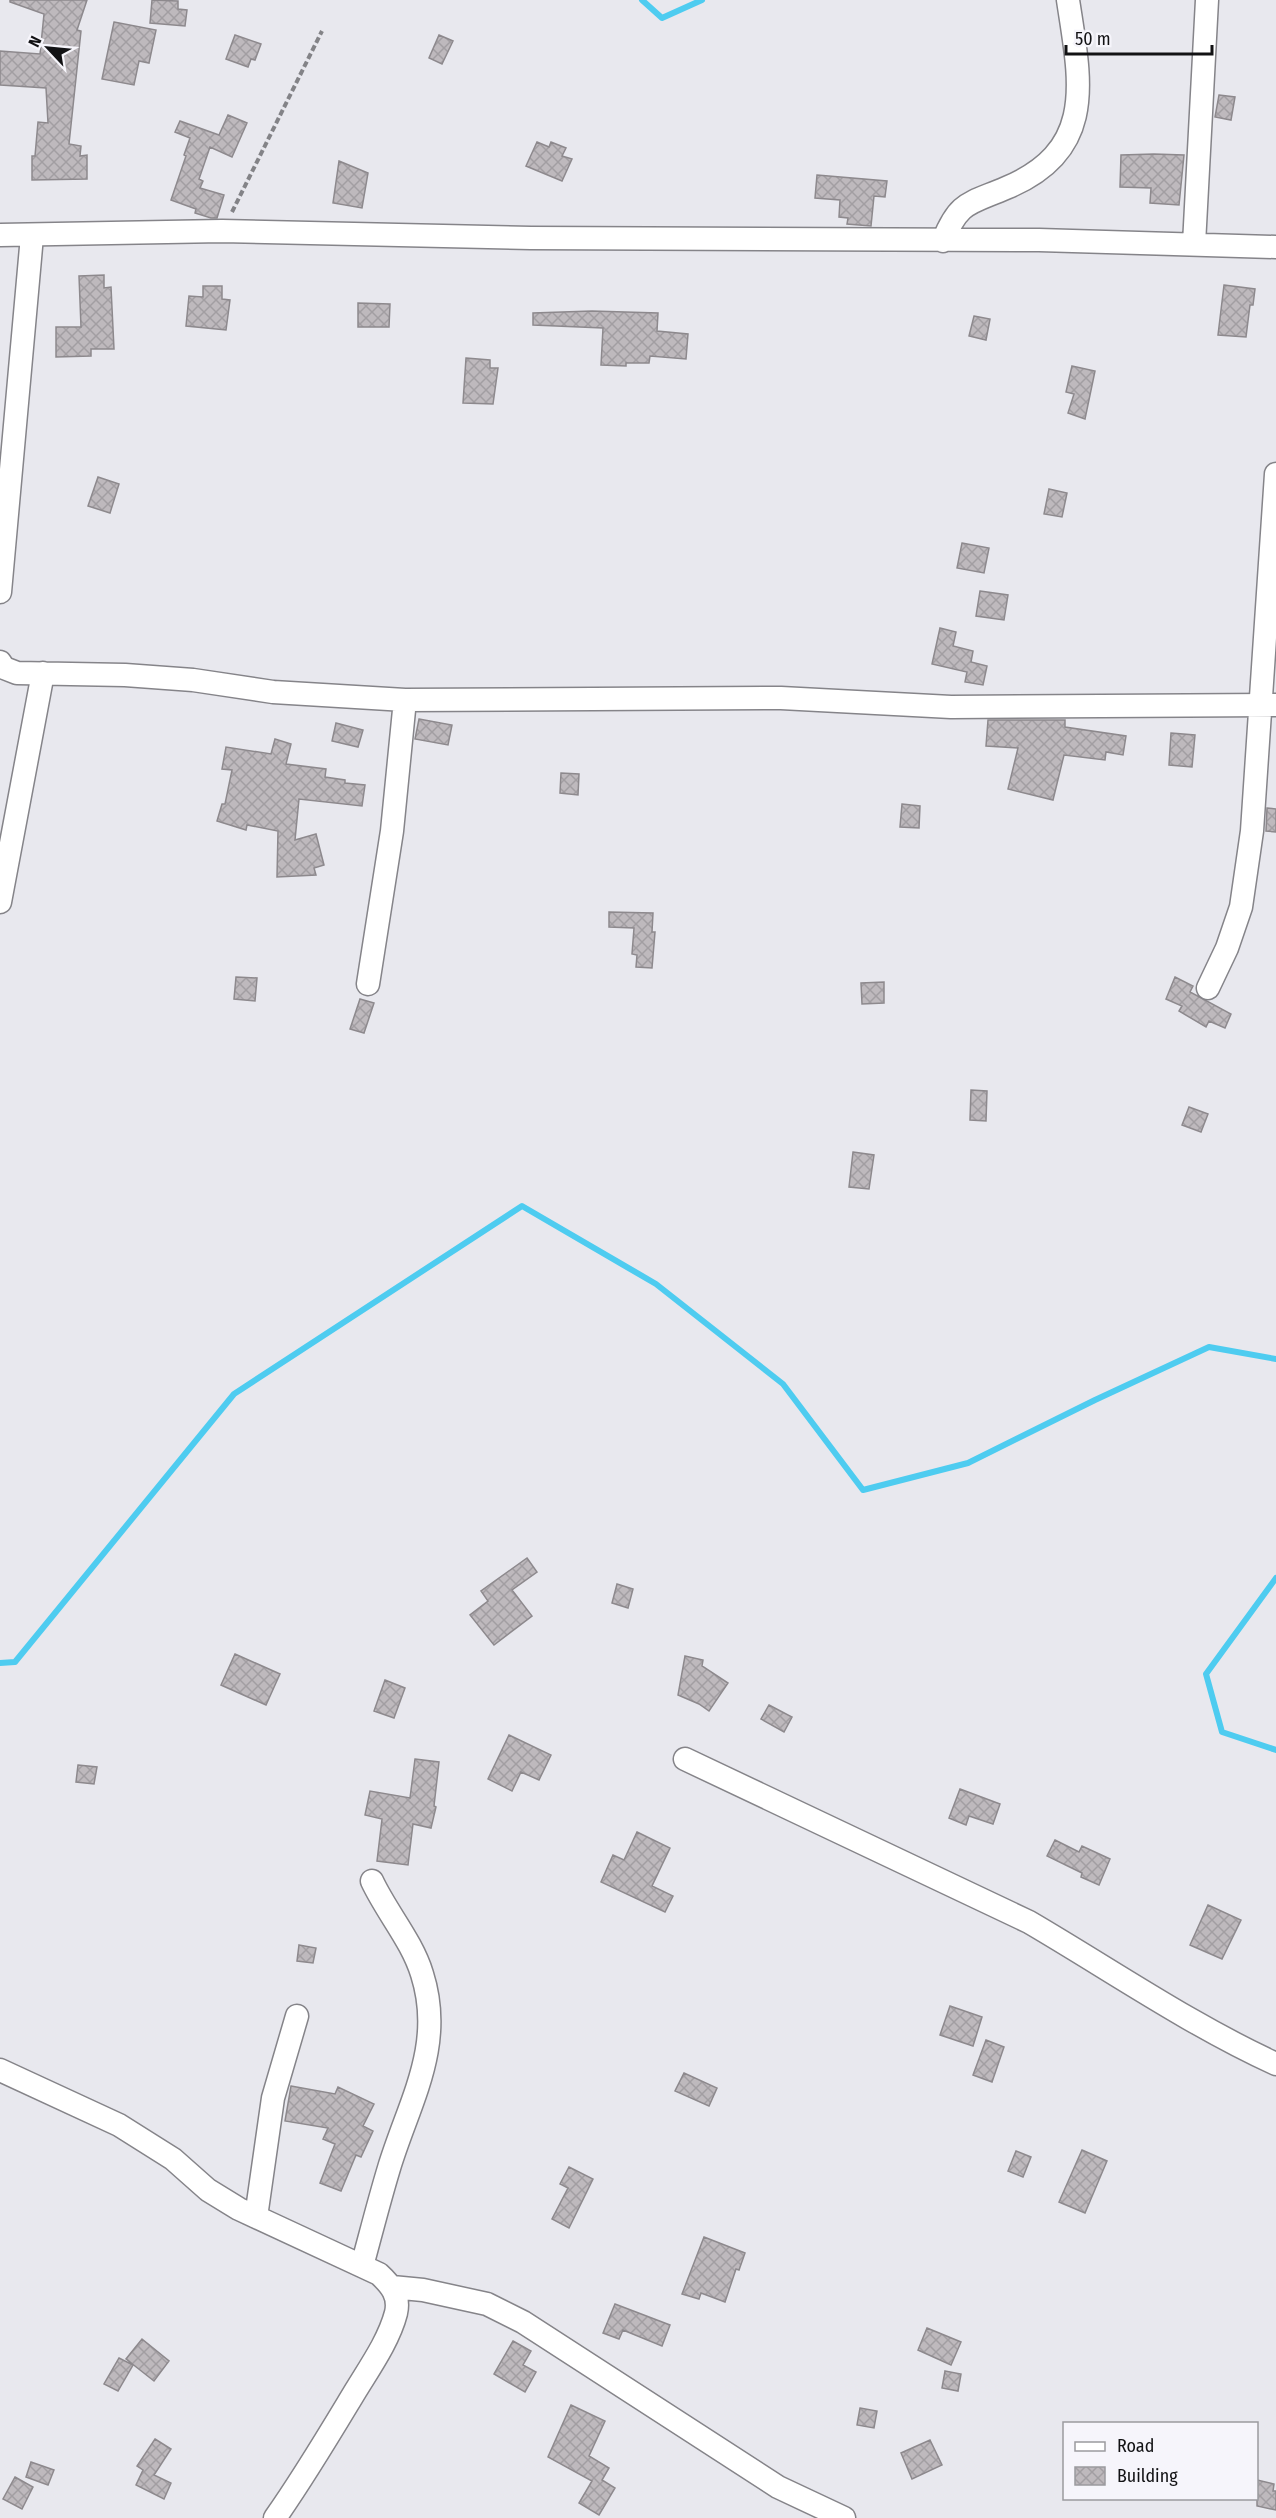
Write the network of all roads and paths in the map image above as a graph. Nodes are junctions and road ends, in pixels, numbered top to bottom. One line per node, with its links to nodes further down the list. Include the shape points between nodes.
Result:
1 (1068, 0): 7 (street, via 1079,88 1071,131 1059,151 1033,176 964,206 952,217)
2 (1208, 0): 8 (street)
3 (322, 31): 4 (path)
4 (222, 231): 6 (street); 7 (street)
5 (0, 235): 6 (street)
6 (32, 236): 11 (street)
7 (943, 241): 8 (street)
8 (1194, 244): 9 (street)
9 (1276, 247)
10 (1276, 474): 15 (street)
11 (0, 592)
12 (0, 662): 13 (street, via 16,673)
13 (43, 674): 14 (street, via 125,675 273,692); 16 (street)
14 (405, 700): 15 (street, via 781,698 951,707); 17 (street, via 392,831)
15 (1268, 706): 18 (street, via 1241,907)
16 (0, 902)
17 (368, 984)
18 (1208, 988)
19 (685, 1759): 22 (street, via 1029,1922 1171,2009)
20 (372, 1881): 25 (street, via 422,1973 430,2010 422,2078 388,2169)
21 (297, 2016): 24 (street, via 273,2098)
22 (1276, 2064)
23 (0, 2070): 24 (street, via 119,2125 173,2160 208,2190)
24 (256, 2217): 25 (street)
25 (362, 2266): 26 (street, via 379,2274)
26 (392, 2287): 27 (street, via 396,2312 389,2330 346,2407); 28 (street, via 487,2304 523,2322 778,2487)
27 (275, 2518)
28 (844, 2518)

